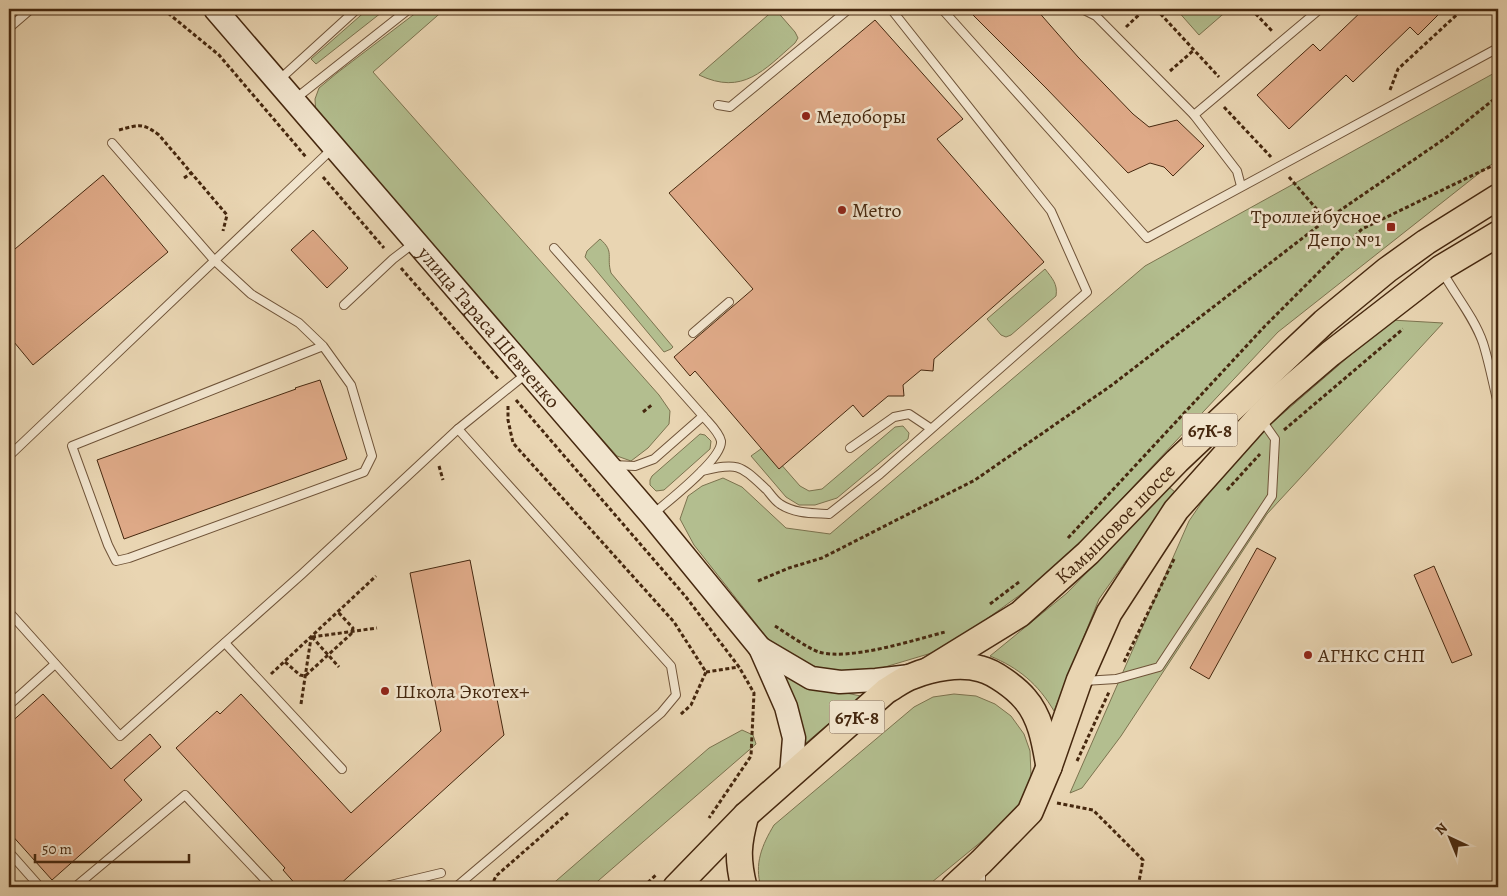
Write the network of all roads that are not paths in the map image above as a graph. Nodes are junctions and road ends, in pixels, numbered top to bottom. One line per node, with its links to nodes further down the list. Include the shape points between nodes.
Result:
1 (31, 9): 10 (lane)
2 (215, 9): 12 (main road, улица Тараса Шевченко)
3 (358, 9): 12 (lane)
4 (409, 9): 13 (lane)
5 (849, 9): 14 (lane, via 730,107)
6 (891, 9): 33 (lane, via 1051,211 1087,292)
7 (942, 9): 18 (lane, via 1147,238)
8 (1082, 9): 15 (lane, via 1096,16)
9 (1320, 9): 15 (lane)
10 (9, 28)
11 (1498, 48): 18 (lane)
12 (277, 82): 13 (main road, улица Тараса Шевченко)
13 (294, 101): 17 (main road, улица Тараса Шевченко)
14 (718, 105)
15 (1194, 115): 18 (lane, via 1237,171)
16 (112, 143): 23 (lane)
17 (333, 148): 21 (main road, улица Тараса Шевченко); 23 (lane)
18 (1241, 186)
19 (1498, 196): 44 (main road, Камышовое шоссе / 67К-8, via 1387,270 1324,322 1177,462 1088,554 1020,614)
20 (1498, 234): 24 (main road, Камышовое шоссе)
21 (415, 242): 26 (lane, via 393,258); 29 (main road, улица Тараса Шевченко)
22 (554, 248): 31 (lane)
23 (214, 260): 28 (lane, via 251,294 299,323); 36 (lane)
24 (1440, 268): 30 (lane, via 1464,305 1482,342); 32 (main road, Камышовое шоссе, via 1330,354)
25 (729, 302): 27 (lane)
26 (344, 305)
27 (693, 333)
28 (323, 346): 28 (lane, via 351,385 372,456 364,472 116,561 72,446)
29 (527, 373): 34 (lane); 37 (main road, улица Тараса Шевченко)
30 (1498, 404)
31 (703, 416): 37 (lane, via 654,459 635,466); 38 (lane, via 721,442 715,456)
32 (1260, 416): 45 (main road, Камышовое шоссе, via 1176,510 1109,613); 45 (lane, via 1275,438 1272,496 1159,668 1116,679)
33 (930, 428): 35 (lane, via 909,414 894,417); 38 (lane, via 880,474 829,514 800,512 780,504 739,467)
34 (458, 429): 41 (lane); 59 (lane, via 671,666 676,695 661,713)
35 (850, 448)
36 (9, 456)
37 (606, 464): 39 (main road, улица Тараса Шевченко)
38 (702, 471): 39 (lane)
39 (652, 516): 42 (main road, улица Тараса Шевченко)
40 (9, 612): 43 (lane)
41 (225, 643): 43 (lane, via 120,736); 48 (lane)
42 (760, 648): 44 (main road, улица Тараса Шевченко, via 811,678 840,682); 49 (main road, улица Тараса Шевченко, via 786,707 794,738)
43 (55, 664): 46 (lane)
44 (920, 673): 47 (main road, Камышовое шоссе, via 956,667 981,669 1006,682 1025,699 1036,718); 49 (main road, Камышовое шоссе / 67К-8, via 886,691)
45 (1079, 681): 47 (main road, Камышовое шоссе)
46 (9, 705)
47 (1049, 767): 52 (main road, Камышовое шоссе, via 1030,812)
48 (342, 770)
49 (791, 775): 50 (main road, Камышовое шоссе / 67К-8)
50 (746, 815): 54 (main road, Камышовое шоссе / 67К-8); 60 (main road, via 740,839 739,864)
51 (9, 852): 55 (lane)
52 (981, 862): 61 (main road, Камышовое шоссе); 62 (lane)
53 (441, 873): 58 (lane)
54 (667, 880)
55 (40, 887)
56 (75, 887): 57 (lane, via 185,795)
57 (272, 887)
58 (382, 887)
59 (456, 887)
60 (744, 887)
61 (954, 887)
62 (981, 887)

